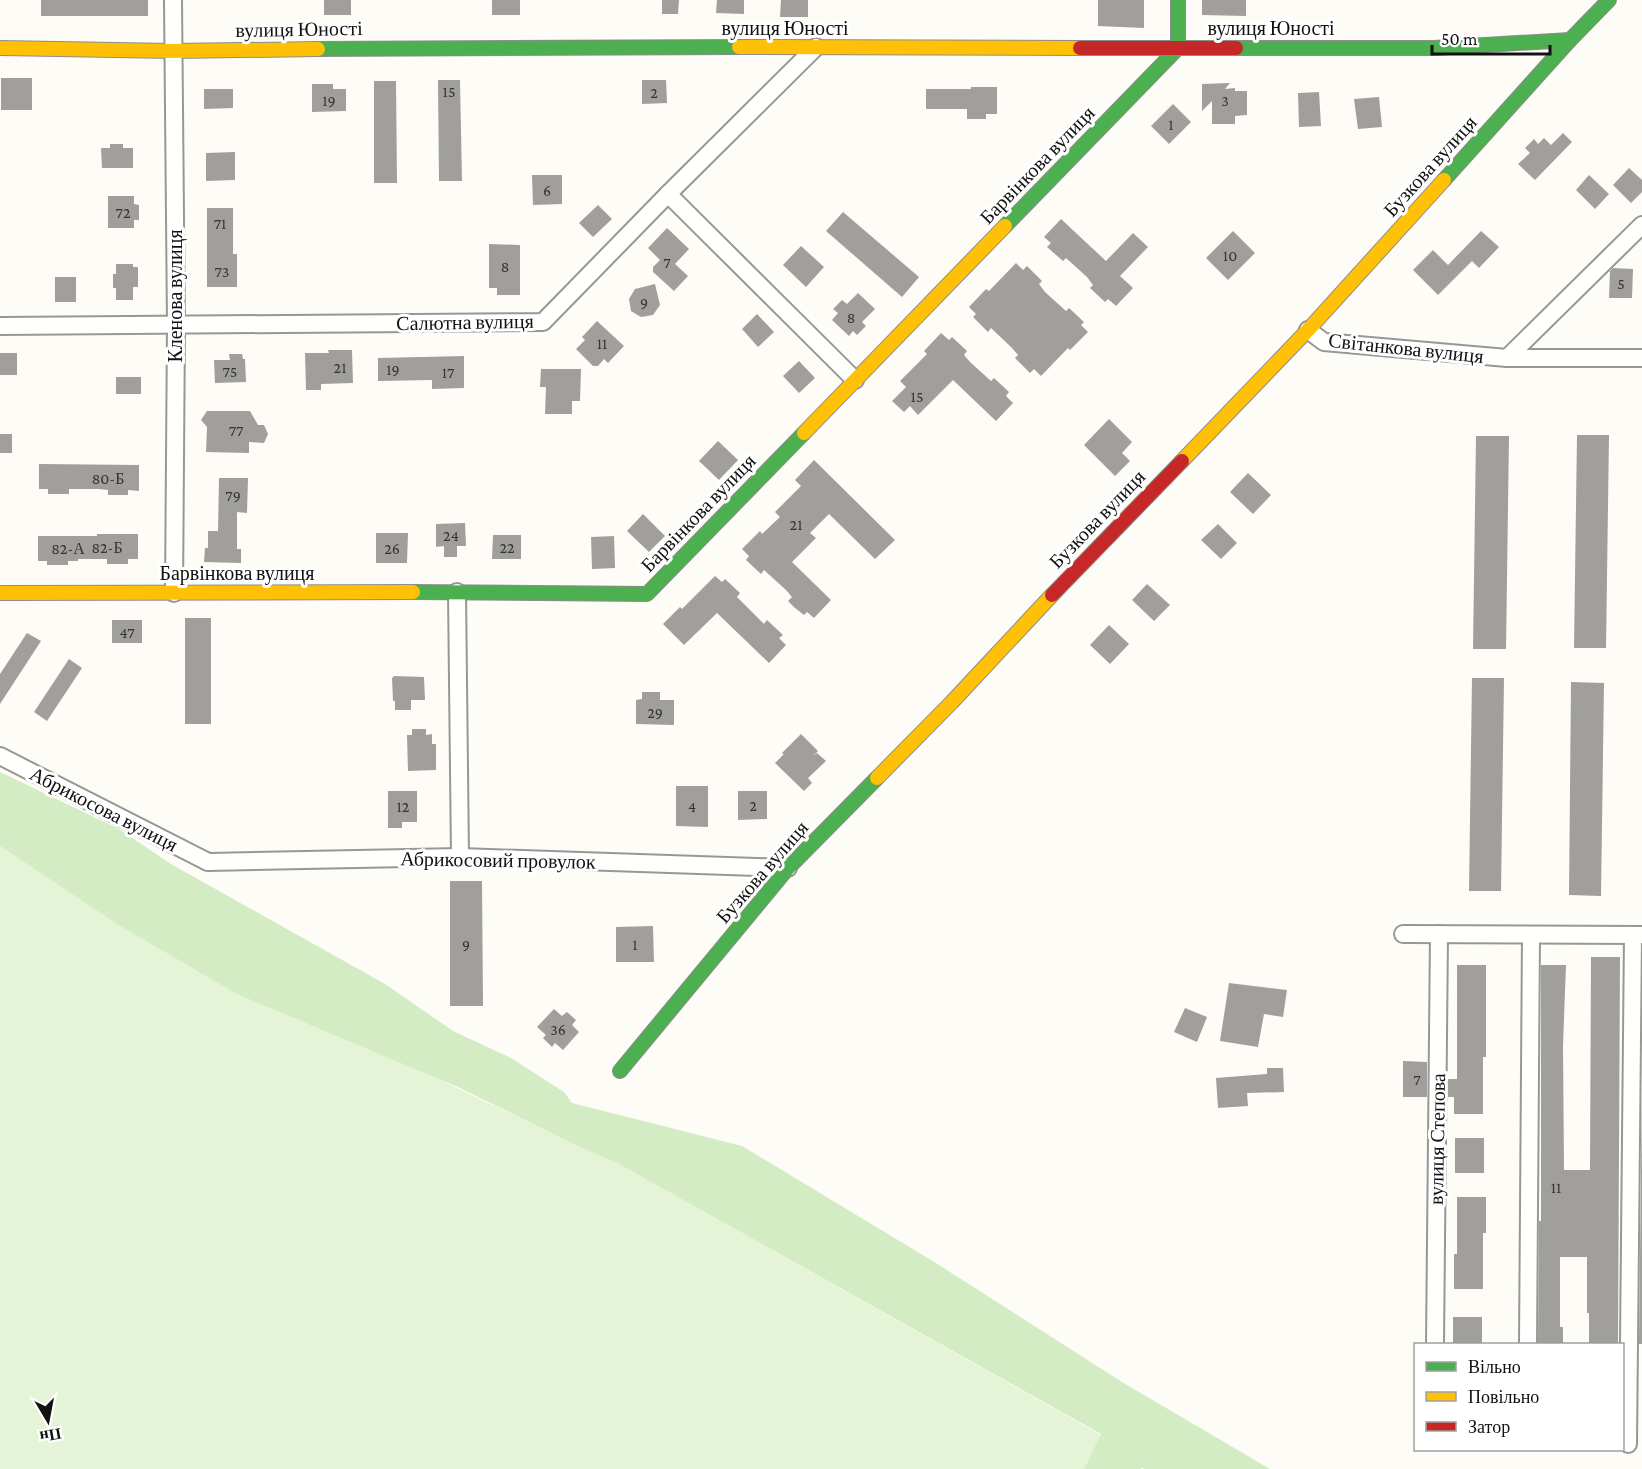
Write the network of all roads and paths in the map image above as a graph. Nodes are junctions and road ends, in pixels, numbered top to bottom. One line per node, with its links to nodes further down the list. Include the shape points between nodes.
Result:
1 (173, 0): 8 (street, Кленова вулиця)
2 (1178, 0): 7 (street)
3 (1609, 0): 4 (street, Бузкова вулиця)
4 (1570, 40): 7 (street, вулиця Юності, via 1434,48); 13 (street, Бузкова вулиця)
5 (816, 47): 7 (street, вулиця Юності); 8 (street, вулиця Юності, via 419,46); 9 (street, Салютна вулиця)
6 (0, 48): 8 (street, вулиця Юності)
7 (1178, 48): 16 (street, Барвінкова вулиця)
8 (173, 51): 11 (street, Кленова вулиця)
9 (668, 194): 11 (street, Салютна вулиця, via 543,322); 16 (street)
10 (1642, 225): 14 (street, Світанкова вулиця)
11 (176, 325): 12 (street, Салютна вулиця); 19 (street, Кленова вулиця)
12 (0, 326)
13 (1308, 330): 14 (street, Світанкова вулиця, via 1324,342); 23 (street, Бузкова вулиця)
14 (1507, 358): 15 (street, Світанкова вулиця)
15 (1642, 358)
16 (855, 380): 17 (street, Барвінкова вулиця, via 647,594)
17 (457, 592): 19 (street, Барвінкова вулиця); 21 (street)
18 (0, 593): 19 (street, Барвінкова вулиця)
19 (174, 593)
20 (0, 756): 22 (street, Абрикосова вулиця)
21 (460, 857): 22 (street, Абрикосовий провулок); 23 (street, Абрикосовий провулок)
22 (208, 862)
23 (788, 868): 28 (street, Бузкова вулиця)
24 (1403, 934): 25 (street)
25 (1439, 934): 26 (street); 29 (street, вулиця Степова)
26 (1531, 935): 27 (street); 30 (street)
27 (1637, 935): 31 (street)
28 (620, 1071)
29 (1435, 1343)
30 (1528, 1343)
31 (1628, 1444)

